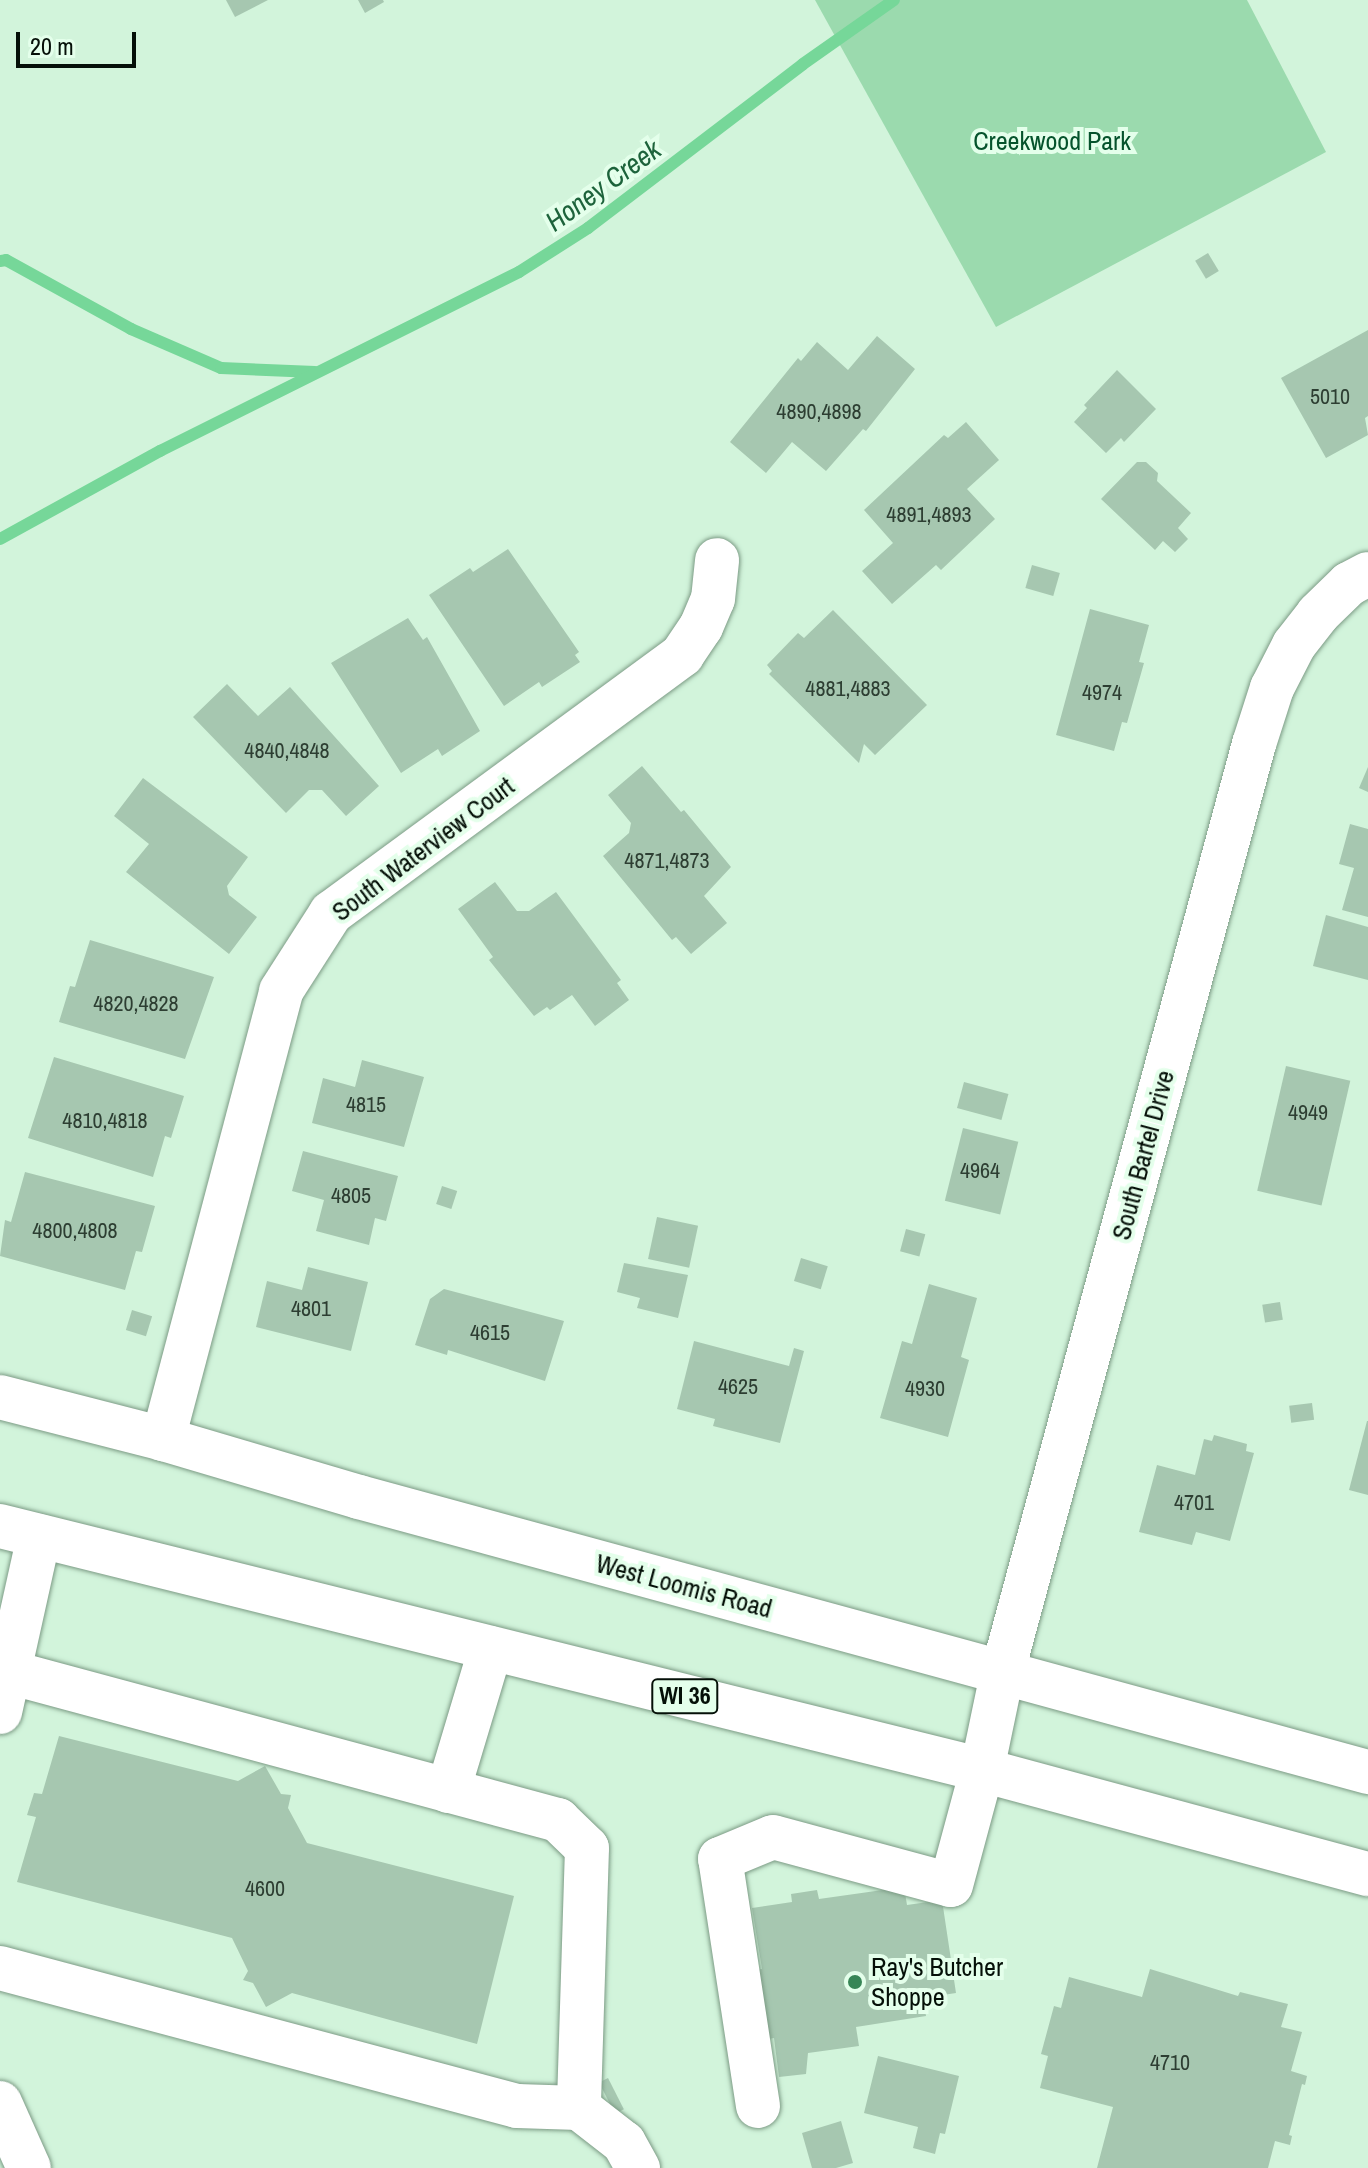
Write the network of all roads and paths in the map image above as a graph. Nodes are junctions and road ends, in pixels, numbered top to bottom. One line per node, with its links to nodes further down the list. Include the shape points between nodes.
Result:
1 (717, 560): 4 (main road, South Waterview Court, via 713,599 682,655 331,913 281,991)
2 (1368, 574): 7 (main road, South Bartel Drive, via 1349,584 1318,614 1294,645 1272,688)
3 (0, 1397): 4 (main road, West Loomis Road)
4 (163, 1439): 7 (main road, West Loomis Road)
5 (20, 1531): 6 (main road, WI 36); 8 (main road)
6 (491, 1648): 9 (main road, WI 36); 11 (main road)
7 (1002, 1674): 9 (main road, South Bartel Drive); 10 (main road, West Loomis Road)
8 (4, 1692): 11 (main road)
9 (982, 1770): 12 (main road, WI 36); 15 (main road, South Bartel Drive, via 951,1885 773,1837 720,1859)
10 (1368, 1772)
11 (448, 1791): 16 (main road, via 558,1820 587,1848)
12 (1368, 1874)
13 (0, 1968): 16 (main road, via 517,2106)
14 (0, 2103): 17 (main road)
15 (758, 2106)
16 (579, 2108): 18 (main road, via 624,2143)
17 (29, 2168)
18 (638, 2168)

